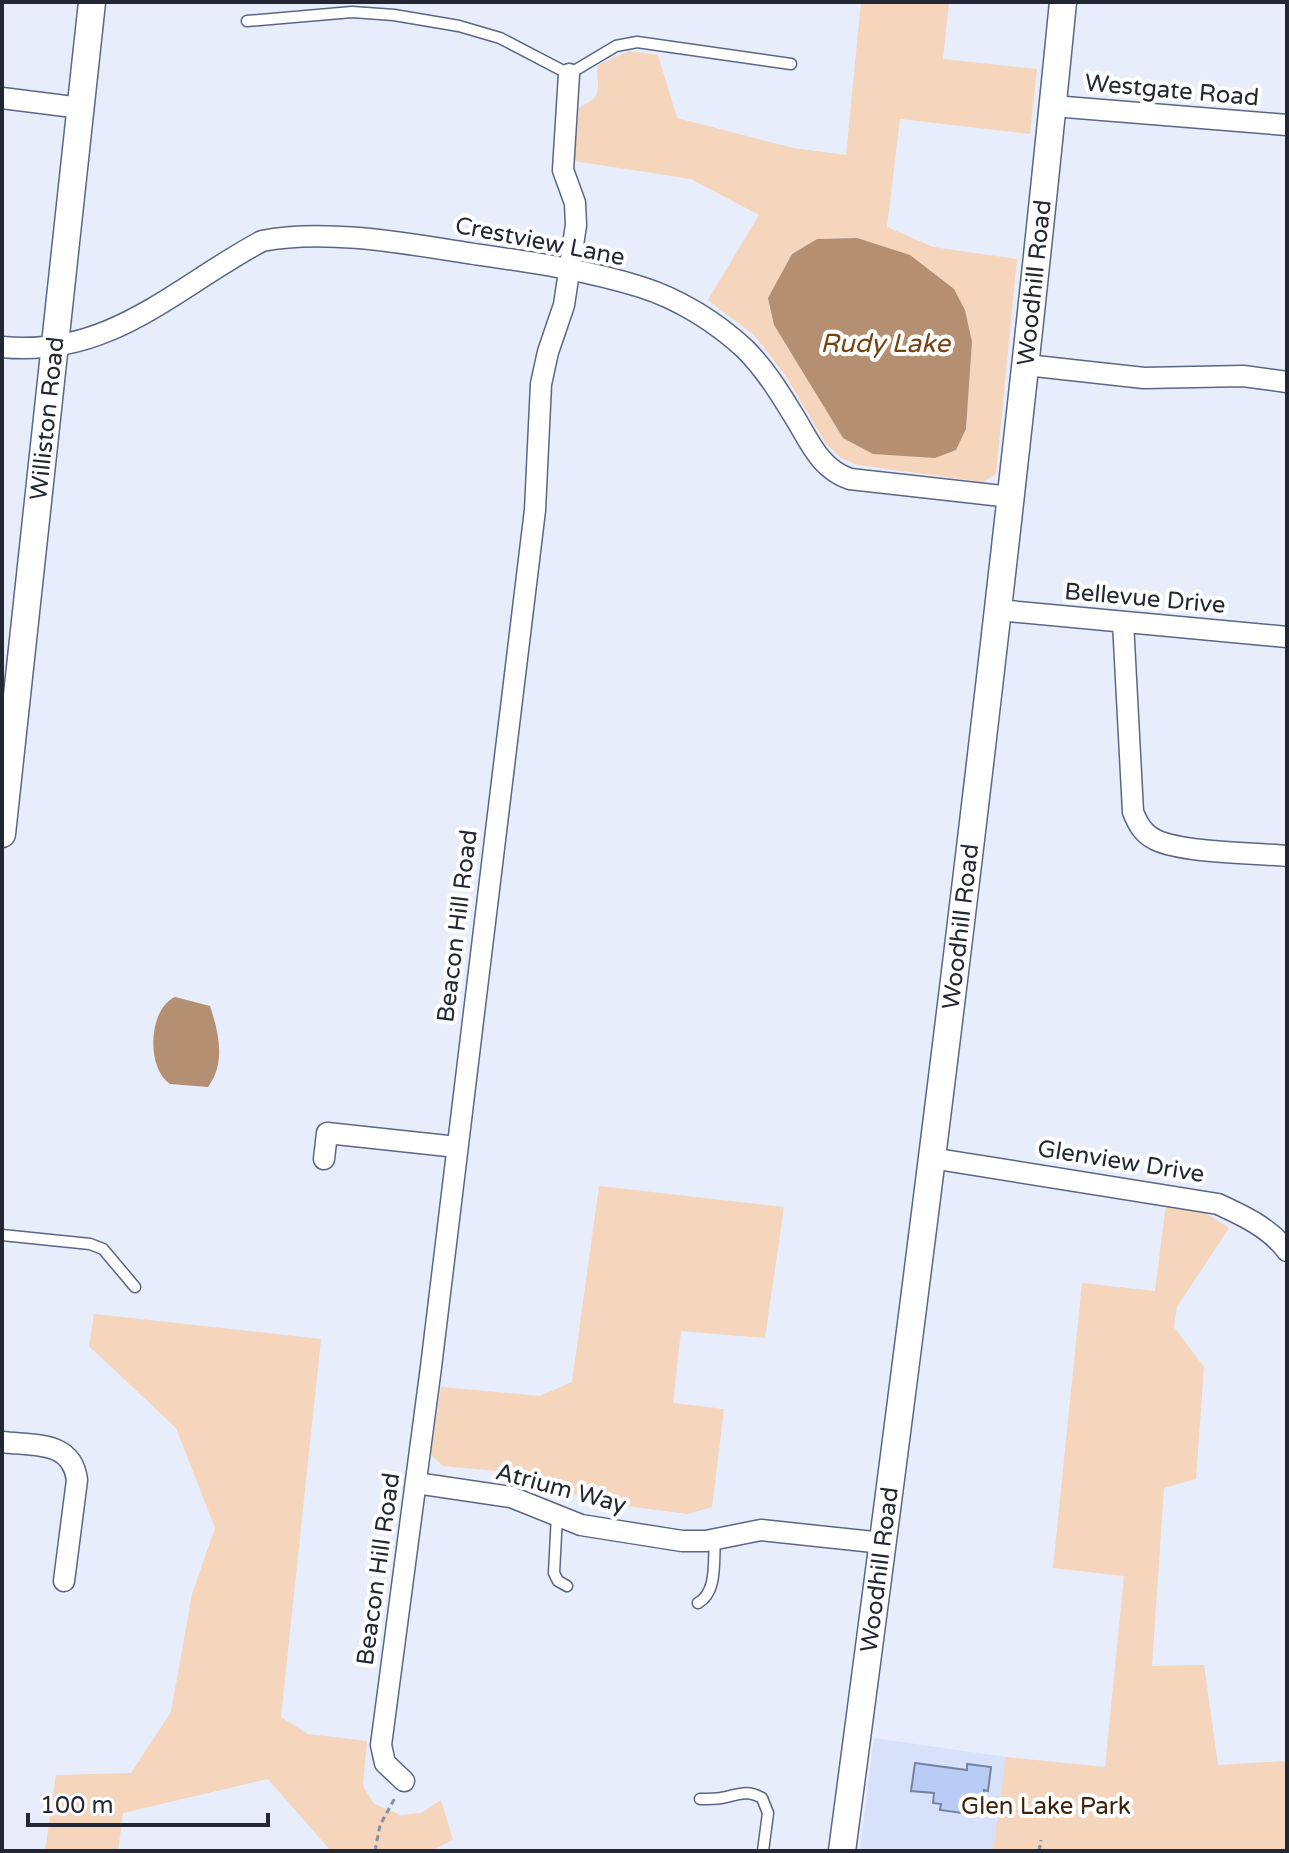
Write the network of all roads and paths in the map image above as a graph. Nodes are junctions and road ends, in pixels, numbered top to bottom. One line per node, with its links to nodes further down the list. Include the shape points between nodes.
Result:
1 (92, 2): 8 (street, Williston Road)
2 (1063, 2): 7 (street, Woodhill Road)
3 (247, 21): 5 (lane, via 352,12 459,26 500,38)
4 (791, 64): 5 (lane, via 637,42 616,46)
5 (569, 74): 10 (street, Beacon Hill Road, via 563,170 575,203)
6 (2, 98): 8 (street)
7 (1053, 106): 9 (street, Westgate Road); 13 (street, Woodhill Road)
8 (81, 108): 11 (street, Williston Road)
9 (1287, 125)
10 (570, 270): 11 (street, Crestview Lane, via 413,244 289,236 262,241 118,329); 15 (street, Crestview Lane, via 643,287 714,323 772,381 816,456 836,474); 22 (street, Beacon Hill Road, via 541,384 535,510)
11 (56, 345): 12 (street, Crestview Lane, via 31,350); 19 (street, Williston Road)
12 (2, 347)
13 (1026, 365): 14 (street, via 1144,378 1243,376); 15 (street, Woodhill Road)
14 (1287, 382)
15 (1011, 497): 16 (street, Woodhill Road)
16 (998, 610): 17 (street, Bellevue Drive); 23 (street, Woodhill Road)
17 (1123, 622): 18 (street, Bellevue Drive); 21 (street, via 1133,812 1140,827 1176,846)
18 (1287, 637)
19 (8, 738): 20 (street, Williston Road)
20 (2, 834)
21 (1287, 856)
22 (457, 1147): 24 (street, via 327,1133); 29 (street, Beacon Hill Road)
23 (931, 1158): 26 (street, Glenview Drive, via 1218,1204 1249,1218); 32 (street, Woodhill Road)
24 (324, 1159)
25 (2, 1235): 27 (lane, via 103,1249)
26 (1287, 1251)
27 (135, 1287)
28 (2, 1442): 33 (street, via 61,1451 71,1458 77,1480)
29 (416, 1483): 30 (street, Atrium Way, via 511,1497); 36 (street, Beacon Hill Road, via 381,1745 385,1763)
30 (557, 1515): 31 (street, Atrium Way, via 606,1530 682,1541); 34 (lane, via 554,1573)
31 (715, 1540): 32 (street, Atrium Way, via 761,1530); 35 (lane, via 712,1586)
32 (883, 1543): 41 (street, Woodhill Road)
33 (64, 1581)
34 (567, 1586)
35 (698, 1603)
36 (404, 1781): 39 (path, via 380,1825)
37 (700, 1799): 40 (lane, via 738,1792 762,1798 768,1813)
38 (1041, 1840): 42 (path)
39 (375, 1851)
40 (763, 1851)
41 (842, 1851)
42 (1039, 1851)

